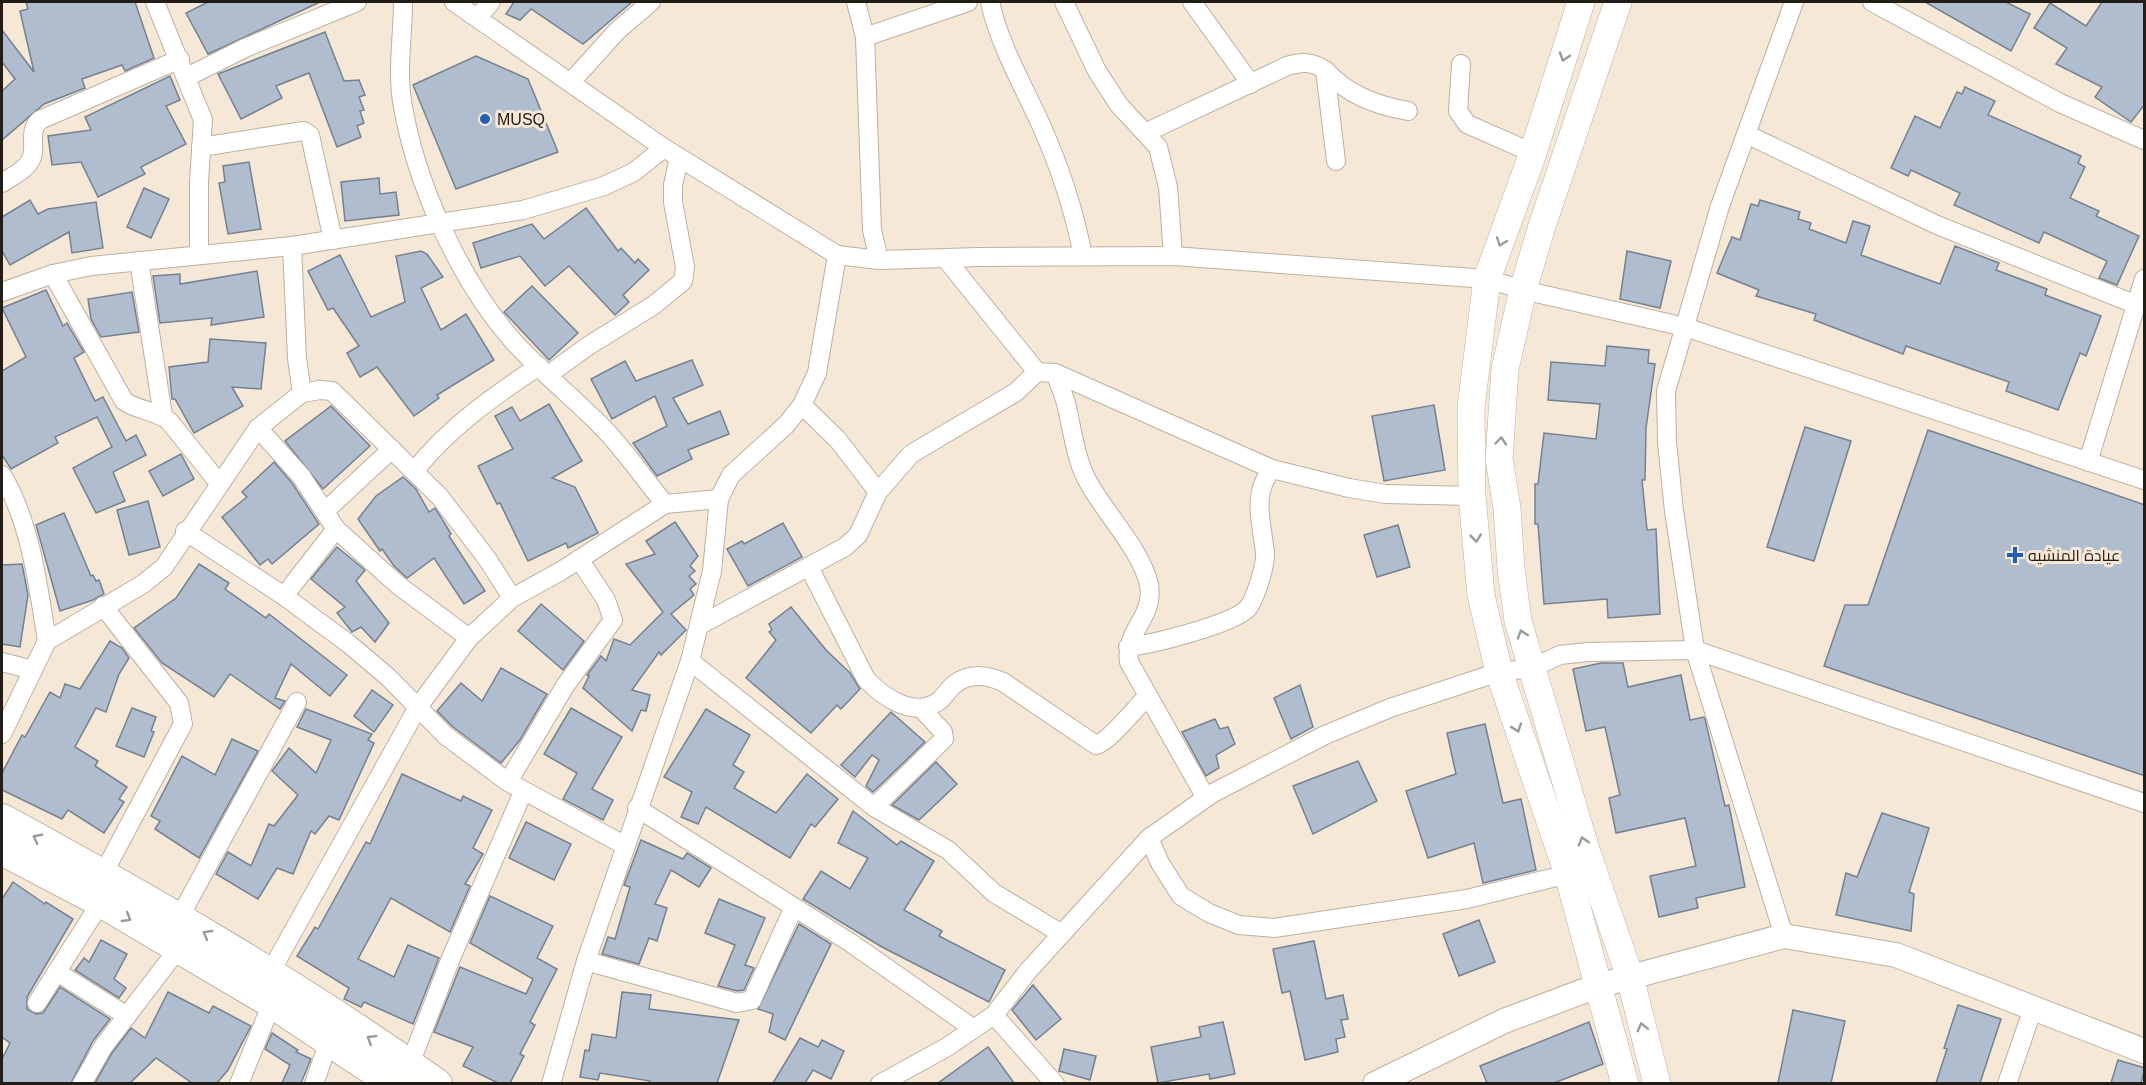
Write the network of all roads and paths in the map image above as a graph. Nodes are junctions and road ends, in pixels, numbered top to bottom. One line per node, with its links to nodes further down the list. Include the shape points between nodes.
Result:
1 (357, 2): 21 (street, via 245,48)
2 (403, 2): 33 (street, via 399,70 402,101 411,147)
3 (454, 2): 16 (street)
4 (491, 2): 16 (street)
5 (651, 2): 22 (street, via 617,31)
6 (856, 2): 17 (street)
7 (968, 2): 17 (street)
8 (990, 2): 38 (street, via 999,32 1058,164)
9 (1064, 2): 25 (street, via 1097,71 1119,105)
10 (1192, 2): 23 (street)
11 (1618, 2): 46 (main road)
12 (1794, 2): 26 (street)
13 (1872, 2): 27 (street, via 2060,103)
14 (161, 4): 18 (street)
15 (1575, 4): 30 (main road, one-way to 30)
16 (478, 17): 22 (street)
17 (865, 37): 41 (street, via 872,230)
18 (180, 58): 21 (street); 32 (street, via 40,120 32,134 32,156 28,163)
19 (1461, 64): 30 (street, via 1458,111 1467,124)
20 (1325, 70): 23 (street, via 1303,62); 24 (street, via 1338,85 1361,98); 31 (street)
21 (187, 77): 28 (street, via 203,120)
22 (571, 82): 29 (street)
23 (1251, 84): 25 (street)
24 (1408, 111)
25 (1145, 133): 39 (street, via 1158,147 1168,187)
26 (1746, 134): 48 (street, via 1937,225); 49 (street, via 1720,206)
27 (2145, 140)
28 (201, 147): 34 (street, via 304,131 310,135); 36 (street)
29 (671, 153): 33 (street, via 604,186 523,210); 37 (street); 50 (street, via 673,202 686,267 683,281 654,305)
30 (1533, 153): 44 (main road, one-way to 44)
31 (1336, 161)
32 (2, 183)
33 (441, 224): 34 (street); 50 (street, via 485,304 513,341)
34 (333, 240): 35 (street)
35 (292, 246): 36 (street); 53 (street)
36 (199, 255): 42 (street)
37 (837, 255): 41 (street); 54 (street, via 817,373)
38 (1083, 256): 39 (street); 40 (street)
39 (1173, 256): 44 (street)
40 (946, 258): 41 (street); 51 (street)
41 (879, 260)
42 (139, 261): 43 (street); 55 (street)
43 (53, 274): 47 (street); 55 (street, via 124,401)
44 (1487, 279): 46 (street); 65 (main road, via 1471,407)
45 (2145, 279): 48 (street)
46 (1523, 290): 49 (street); 83 (main road, one-way to 46, via 1518,621 1499,459 1505,369)
47 (2, 292)
48 (2137, 305): 58 (street)
49 (1685, 327): 58 (street); 80 (street, via 1666,391 1666,442)
50 (543, 370): 60 (street, via 457,424); 67 (street, via 607,432)
51 (1037, 372): 52 (street); 64 (street, via 1009,397 911,454)
52 (1056, 373): 59 (street); 79 (street, via 1087,481 1127,540 1149,584 1148,608)
53 (302, 393): 56 (street); 57 (street, via 332,391)
54 (802, 405): 64 (street, via 838,440); 66 (street, via 786,425 731,475)
55 (163, 416): 63 (street)
56 (258, 428): 63 (street); 68 (street, via 279,448)
57 (392, 449): 60 (street); 68 (street)
58 (2088, 462): 62 (street)
59 (1272, 469): 65 (street, via 1385,494); 79 (street, via 1262,481 1259,516 1264,571 1250,605 1233,617 1179,637)
60 (415, 470): 74 (street, via 488,560)
61 (2, 475): 78 (street, via 31,552)
62 (2145, 480)
63 (219, 483): 70 (street)
64 (878, 492): 72 (street, via 858,535)
65 (1472, 496): 85 (main road, one-way to 85, via 1481,595)
66 (719, 499): 67 (street); 76 (street, via 712,571)
67 (665, 504): 71 (street)
68 (326, 511): 69 (street)
69 (336, 529): 73 (street); 77 (street, via 398,585)
70 (185, 531): 73 (street); 75 (street, via 164,567 143,584)
71 (579, 559): 74 (street); 91 (street, via 606,600 613,620 565,686)
72 (809, 567): 76 (street); 89 (street, via 866,679 879,693 897,703)
73 (284, 596): 88 (street, via 349,644)
74 (512, 598): 77 (street)
75 (103, 606): 78 (street); 101 (street, via 179,703 183,724)
76 (699, 625): 81 (street)
77 (469, 638): 88 (street)
78 (47, 641): 84 (street)
79 (1128, 647): 86 (street, via 1129,662)
80 (1695, 650): 83 (street, via 1560,655); 93 (street); 105 (street)
81 (690, 661): 94 (street); 95 (street)
82 (2, 662): 84 (street)
83 (1532, 668): 85 (street); 110 (main road, one-way to 83, via 1587,853)
84 (33, 670): 90 (street)
85 (1499, 672): 92 (street, via 1390,708 1325,735); 100 (main road, one-way to 100)
86 (1148, 696): 89 (street, via 1108,738 1096,745 988,675 955,683 939,701); 92 (street)
87 (297, 702): 103 (street)
88 (418, 707): 91 (street, via 446,736); 108 (street)
89 (921, 708): 94 (street, via 943,732 944,739)
90 (2, 734)
91 (515, 787): 98 (street); 120 (street, via 451,958)
92 (1206, 798): 97 (street)
93 (2145, 803)
94 (874, 807): 104 (street, via 948,850 994,893)
95 (638, 808): 98 (street); 102 (street)
96 (2, 819): 101 (main road, one-way to 96)
97 (1149, 838): 100 (street, via 1181,896 1239,925 1274,928 1467,898); 104 (street)
98 (624, 845): 107 (street)
99 (2, 850): 101 (main road)
100 (1568, 874): 111 (main road)
101 (102, 888): 103 (main road); 106 (main road, one-way to 106); 109 (street)
102 (793, 909): 107 (street, via 752,1000 747,1003); 117 (street, via 850,943)
103 (179, 918): 108 (main road, one-way to 103)
104 (1062, 934): 115 (street)
105 (1784, 936): 110 (street); 114 (street, via 1896,956)
106 (178, 949): 113 (main road); 116 (street)
107 (585, 961): 126 (street)
108 (271, 971): 120 (main road, one-way to 108)
109 (57, 972): 112 (street); 116 (street)
110 (1630, 977): 111 (street); 131 (main road, one-way to 110)
111 (1597, 986): 129 (street, via 1504,1021); 130 (main road)
112 (37, 1003)
113 (272, 1003): 118 (main road); 123 (street)
114 (2033, 1008): 119 (street); 132 (street)
115 (994, 1015): 117 (street); 128 (street)
116 (127, 1016): 122 (street)
117 (974, 1029): 121 (street)
118 (329, 1041): 120 (main road); 124 (street)
119 (2145, 1051)
120 (402, 1074): 125 (main road)
121 (915, 1076): 127 (street)
122 (82, 1083)
123 (239, 1083)
124 (314, 1083)
125 (437, 1083)
126 (551, 1083)
127 (880, 1083)
128 (1054, 1083)
129 (1375, 1083)
130 (1626, 1083)
131 (1657, 1083)
132 (2007, 1083)

